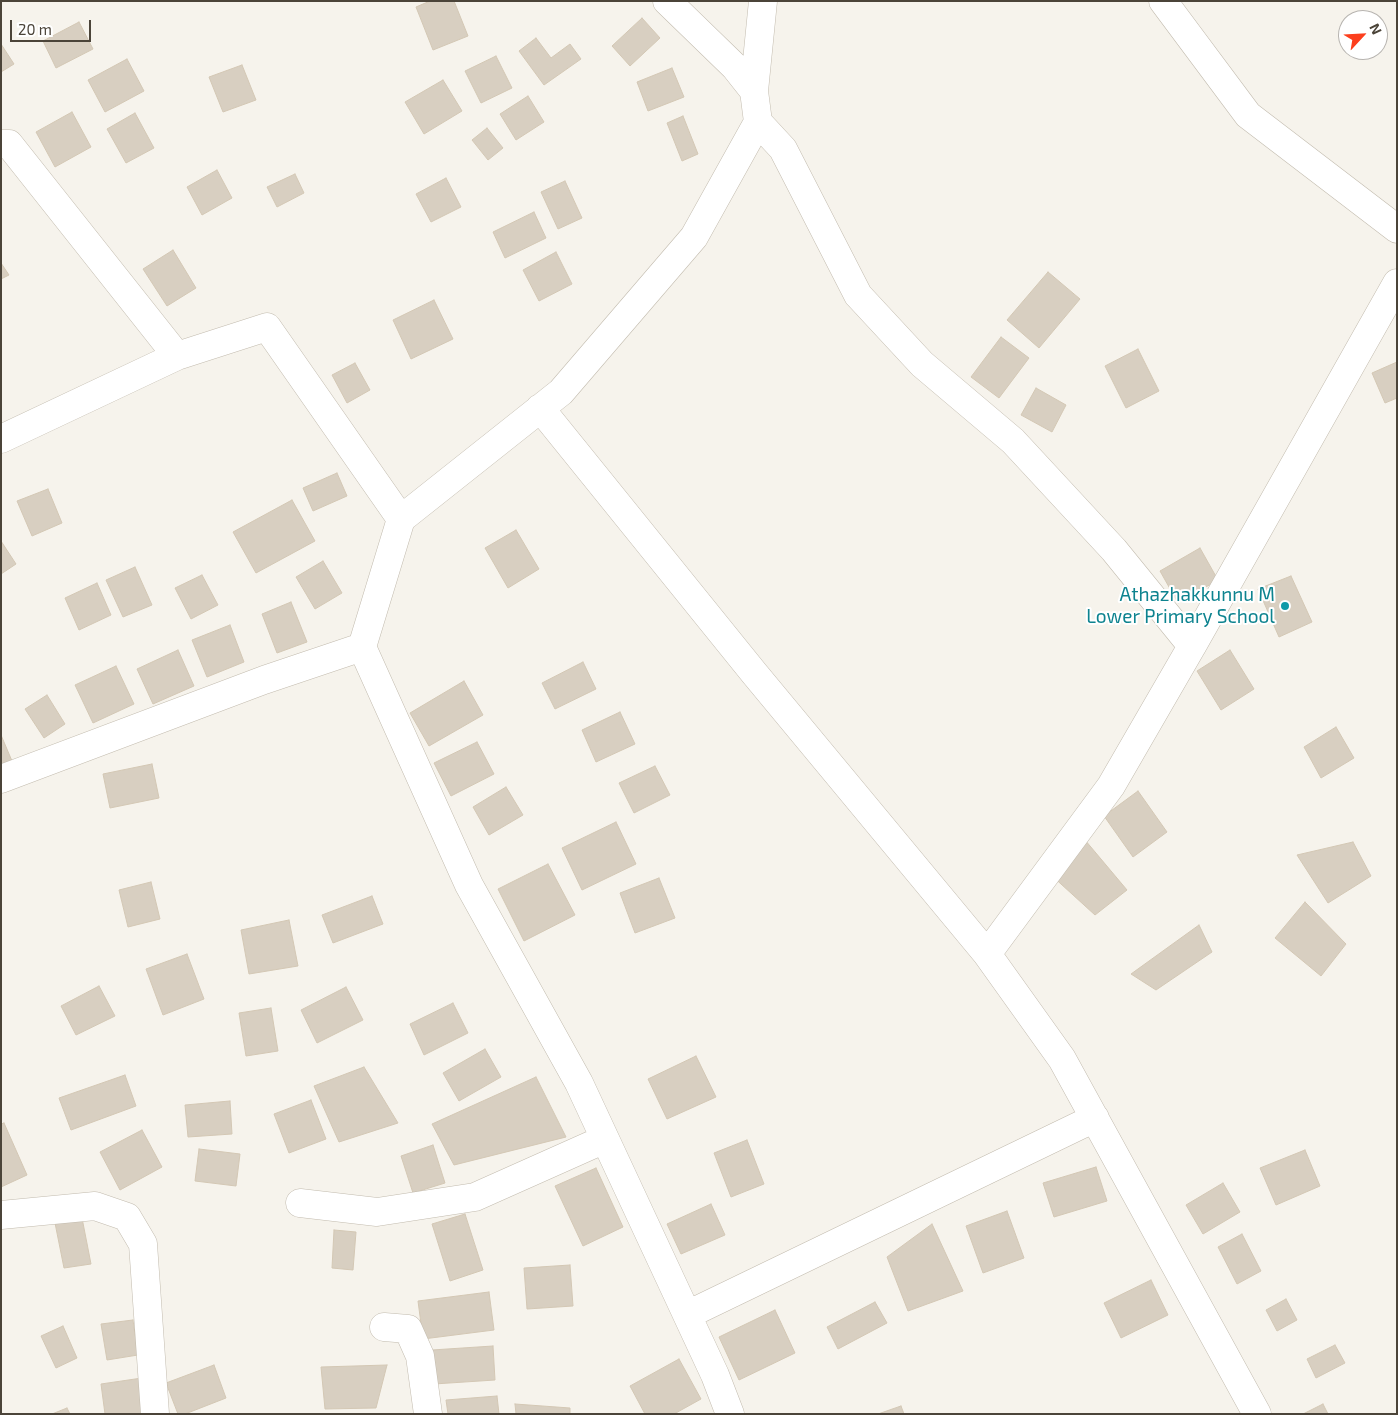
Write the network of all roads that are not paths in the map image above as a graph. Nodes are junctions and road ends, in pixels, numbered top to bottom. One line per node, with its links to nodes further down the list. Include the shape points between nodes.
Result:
1 (667, 1): 4 (street, via 735,67)
2 (764, 1): 4 (street)
3 (1163, 1): 7 (street, via 1248,115)
4 (754, 91): 5 (street)
5 (758, 122): 10 (street, via 694,237 561,392); 13 (street, via 782,149 858,295 922,364 1013,441 1114,550)
6 (1, 144): 9 (street, via 9,144)
7 (1397, 229)
8 (1397, 283): 13 (street)
9 (177, 356): 11 (street); 12 (street, via 267,327)
10 (540, 408): 12 (street); 16 (street)
11 (1, 439)
12 (401, 519): 14 (street)
13 (1192, 646): 16 (street, via 1110,786)
14 (362, 648): 15 (street, via 264,680); 18 (street, via 469,885 579,1083)
15 (1, 779)
16 (986, 954): 17 (street, via 1062,1059)
17 (1095, 1118): 21 (street); 26 (street)
18 (605, 1139): 19 (street, via 475,1197 377,1212); 21 (street)
19 (300, 1203)
20 (1, 1216): 23 (street, via 95,1206 127,1217 143,1244)
21 (687, 1315): 25 (street)
22 (384, 1327): 24 (street, via 408,1329 420,1356)
23 (155, 1414)
24 (428, 1414)
25 (730, 1414)
26 (1258, 1414)

